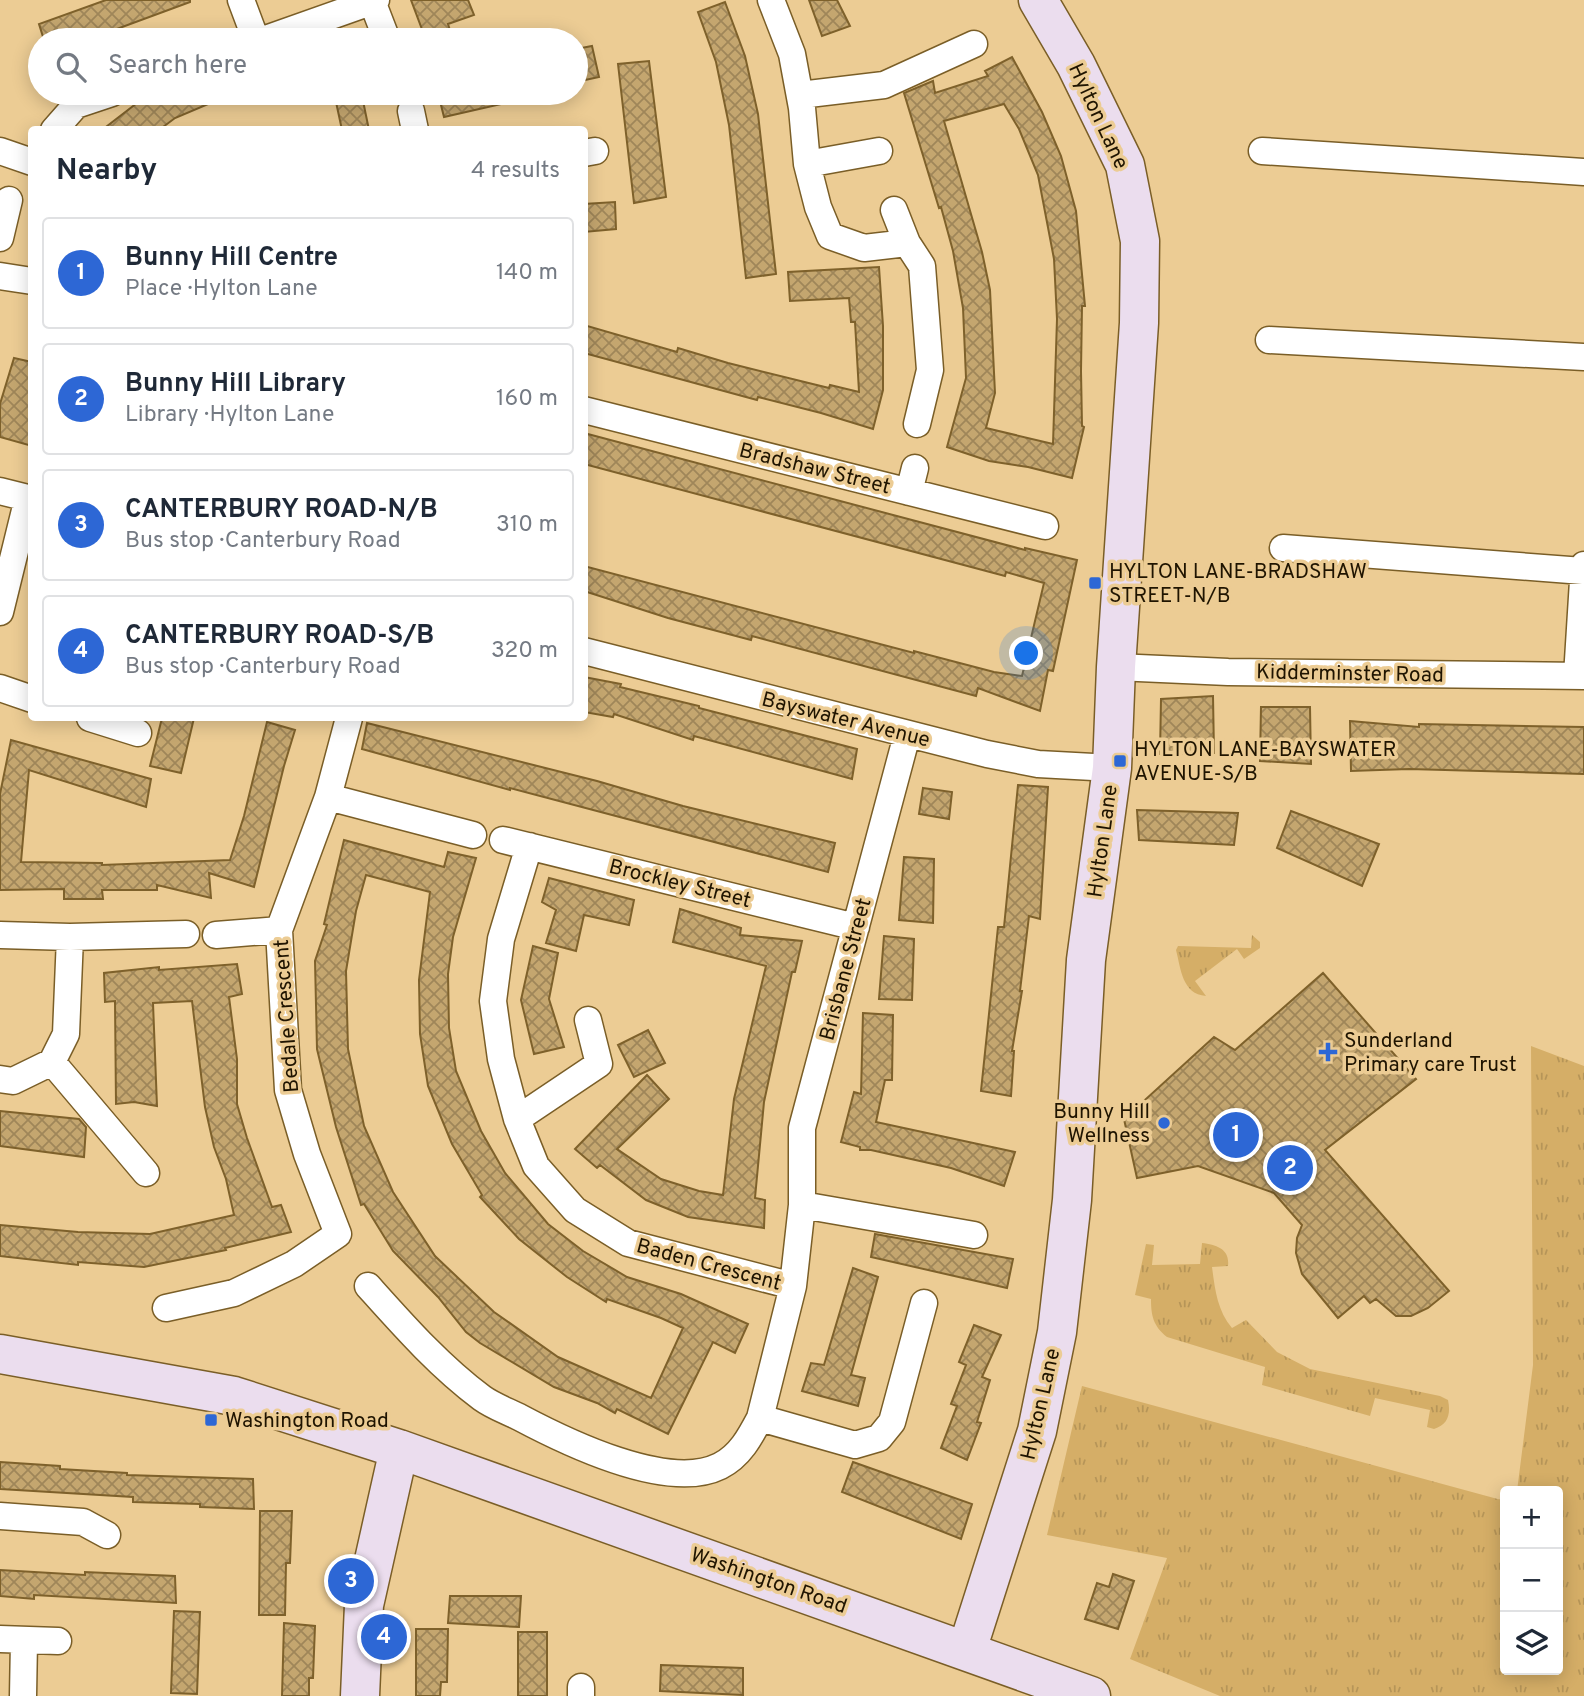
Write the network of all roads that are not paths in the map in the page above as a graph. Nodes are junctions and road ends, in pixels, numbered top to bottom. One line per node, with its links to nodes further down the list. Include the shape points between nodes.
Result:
1 (241, 0): 5 (street)
2 (771, 0): 9 (street, via 792,54)
3 (1038, 0): 36 (street, Hylton Lane, via 1125,165 1140,241 1139,323)
4 (374, 1): 6 (street); 7 (street)
5 (252, 28)
6 (297, 28)
7 (383, 28)
8 (974, 44): 9 (street, via 884,85)
9 (800, 95): 16 (street)
10 (76, 105): 11 (street)
11 (58, 126)
12 (0, 151): 15 (street)
13 (879, 151): 16 (street)
14 (1262, 151): 17 (street)
15 (28, 161)
16 (807, 164): 21 (street, via 831,236 864,248)
17 (1584, 172)
18 (9, 200): 20 (street)
19 (894, 210): 21 (street)
20 (0, 238)
21 (907, 243): 27 (street, via 922,266 928,320 930,370)
22 (0, 276): 23 (street)
23 (28, 280)
24 (1269, 340): 25 (street)
25 (1584, 357)
26 (588, 411): 31 (street, Bradshaw Street, via 912,480)
27 (918, 424)
28 (0, 491): 29 (street)
29 (28, 498)
30 (28, 507): 34 (street)
31 (1045, 526)
32 (1283, 548): 33 (street)
33 (1583, 568): 37 (street)
34 (0, 612)
35 (588, 652): 43 (street, Bayswater Avenue)
36 (1116, 667): 37 (street, Kidderminster Road); 44 (street, Hylton Lane)
37 (1580, 676)
38 (0, 688): 39 (street)
39 (28, 698)
40 (100, 721): 42 (street)
41 (348, 721): 45 (street, Bedale Crescent)
42 (138, 733)
43 (907, 735): 44 (street, Bayswater Avenue, via 1038,764); 49 (street, Brisbane Street)
44 (1112, 768): 73 (street, Hylton Lane, via 1086,960 1072,1200 1057,1332 1037,1431)
45 (328, 797): 46 (street); 50 (street, Bedale Crescent)
46 (473, 835)
47 (503, 840): 48 (street, Brockley Street)
48 (529, 846): 49 (street, Brockley Street); 58 (street, Baden Crescent, via 501,939 493,1001 501,1059)
49 (856, 926): 60 (street, Brisbane Street, via 802,1128)
50 (279, 930): 53 (street); 65 (street, Bedale Crescent, via 288,1090 338,1234 294,1264 234,1293)
51 (0, 934): 54 (street)
52 (186, 934): 54 (street)
53 (216, 935)
54 (70, 937): 56 (street, via 66,1034)
55 (588, 1020): 58 (street, via 599,1064)
56 (52, 1062): 57 (street, via 13,1081); 59 (street)
57 (0, 1080)
58 (517, 1119): 63 (street, Baden Crescent, via 536,1167 575,1210 628,1243)
59 (146, 1173)
60 (802, 1205): 61 (street); 63 (street, Brisbane Street)
61 (974, 1235)
62 (368, 1286): 67 (street, Brisbane Street, via 424,1348 483,1399 562,1440 628,1465 681,1474 718,1467 734,1457)
63 (793, 1286): 67 (street, Brisbane Street)
64 (924, 1303): 67 (street, via 892,1422 879,1438 855,1444)
65 (166, 1308)
66 (0, 1354): 68 (street, Washington Road, via 234,1396)
67 (760, 1419)
68 (400, 1450): 73 (street, Washington Road); 75 (street, via 364,1605)
69 (0, 1516): 70 (street, via 83,1522)
70 (107, 1535)
71 (12, 1640): 72 (street); 74 (street)
72 (58, 1642)
73 (967, 1650): 76 (street, Washington Road)
74 (23, 1696)
75 (359, 1696)
76 (1091, 1696)

